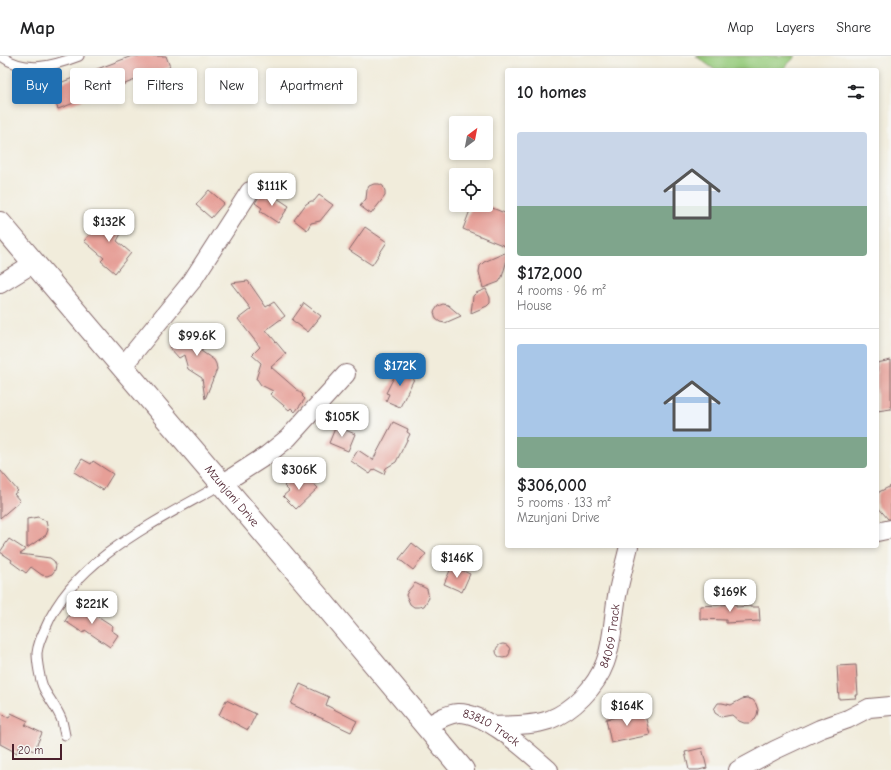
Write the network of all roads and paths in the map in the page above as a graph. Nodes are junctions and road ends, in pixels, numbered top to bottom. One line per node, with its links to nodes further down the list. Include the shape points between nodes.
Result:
1 (1, 56): 2 (lane, via 20,65 36,68)
2 (79, 56)
3 (250, 191): 7 (street, via 192,281)
4 (0, 223): 5 (main road, Mzunjani Drive)
5 (34, 263): 6 (street); 7 (main road, Mzunjani Drive)
6 (0, 284)
7 (122, 367): 9 (main road, Mzunjani Drive)
8 (346, 374): 9 (street, via 288,438)
9 (222, 484): 15 (main road, Mzunjani Drive); 16 (lane, via 145,528 103,556 82,574 51,615 37,653 43,687 61,720)
10 (891, 529): 11 (street)
11 (879, 532)
12 (629, 548): 14 (street, 84069 Track, via 605,663 596,680 572,707 548,720)
13 (891, 706): 19 (street, via 869,708 775,750)
14 (494, 726): 15 (street, 83810 Track, via 476,716 456,713); 18 (street, 83810 Track)
15 (426, 727): 17 (main road, Mzunjani Drive)
16 (65, 735)
17 (463, 770)
18 (548, 770)
19 (738, 770)

